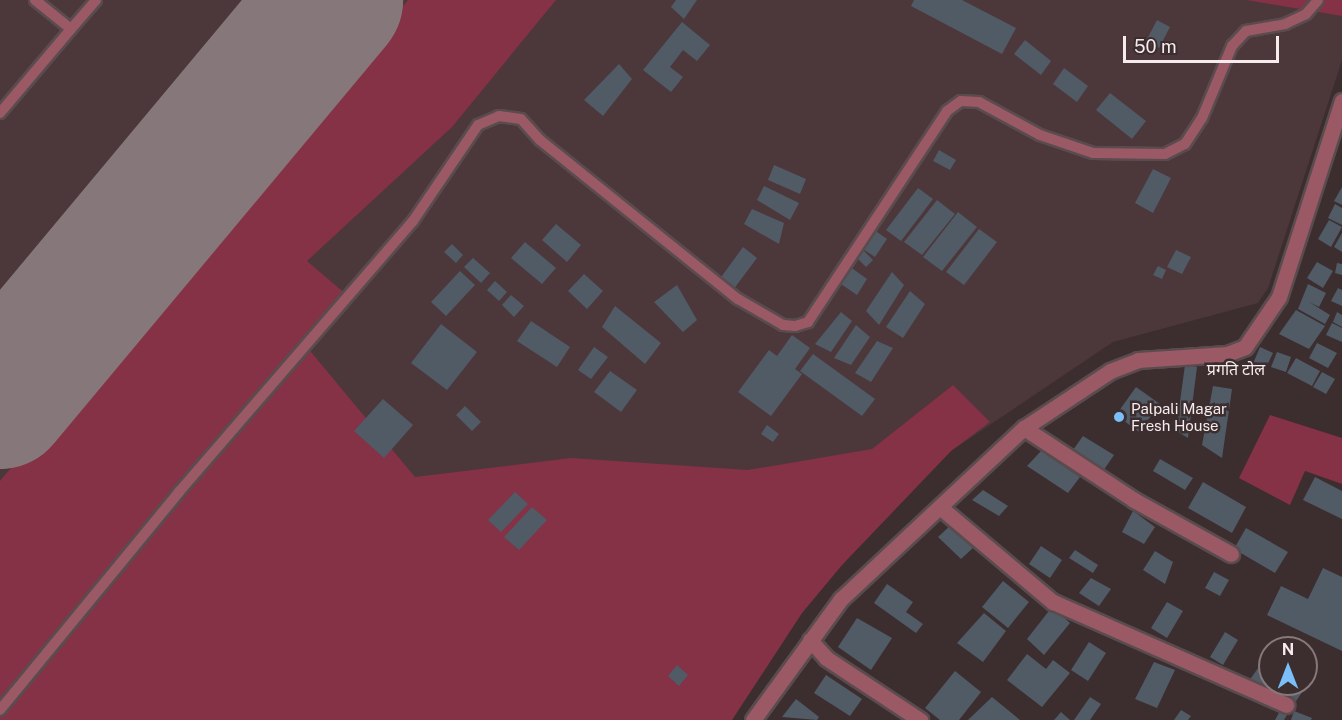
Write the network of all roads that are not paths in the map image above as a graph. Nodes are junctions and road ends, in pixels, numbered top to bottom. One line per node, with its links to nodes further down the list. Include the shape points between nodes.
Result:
1 (35, 0): 4 (lane)
2 (96, 0): 4 (lane)
3 (1318, 0): 12 (lane, via 1306,14 1285,24 1246,31 1232,46 1202,118 1185,144 1165,154 1093,153 1040,135 980,102 961,101 947,111 808,322 795,326 783,325 738,299 540,140 521,119 499,116 478,125 413,221 179,492)
4 (71, 29): 6 (lane)
5 (1342, 101): 7 (street, via 1278,297 1245,347 1227,354 1138,360 1110,370)
6 (0, 112)
7 (1024, 428): 8 (street); 9 (street, via 1134,500)
8 (940, 507): 10 (street, via 841,599); 11 (street, via 1053,602)
9 (1231, 554)
10 (810, 640): 13 (street); 14 (street, via 826,658)
11 (1286, 705)
12 (0, 710)
13 (753, 720)
14 (920, 720)

